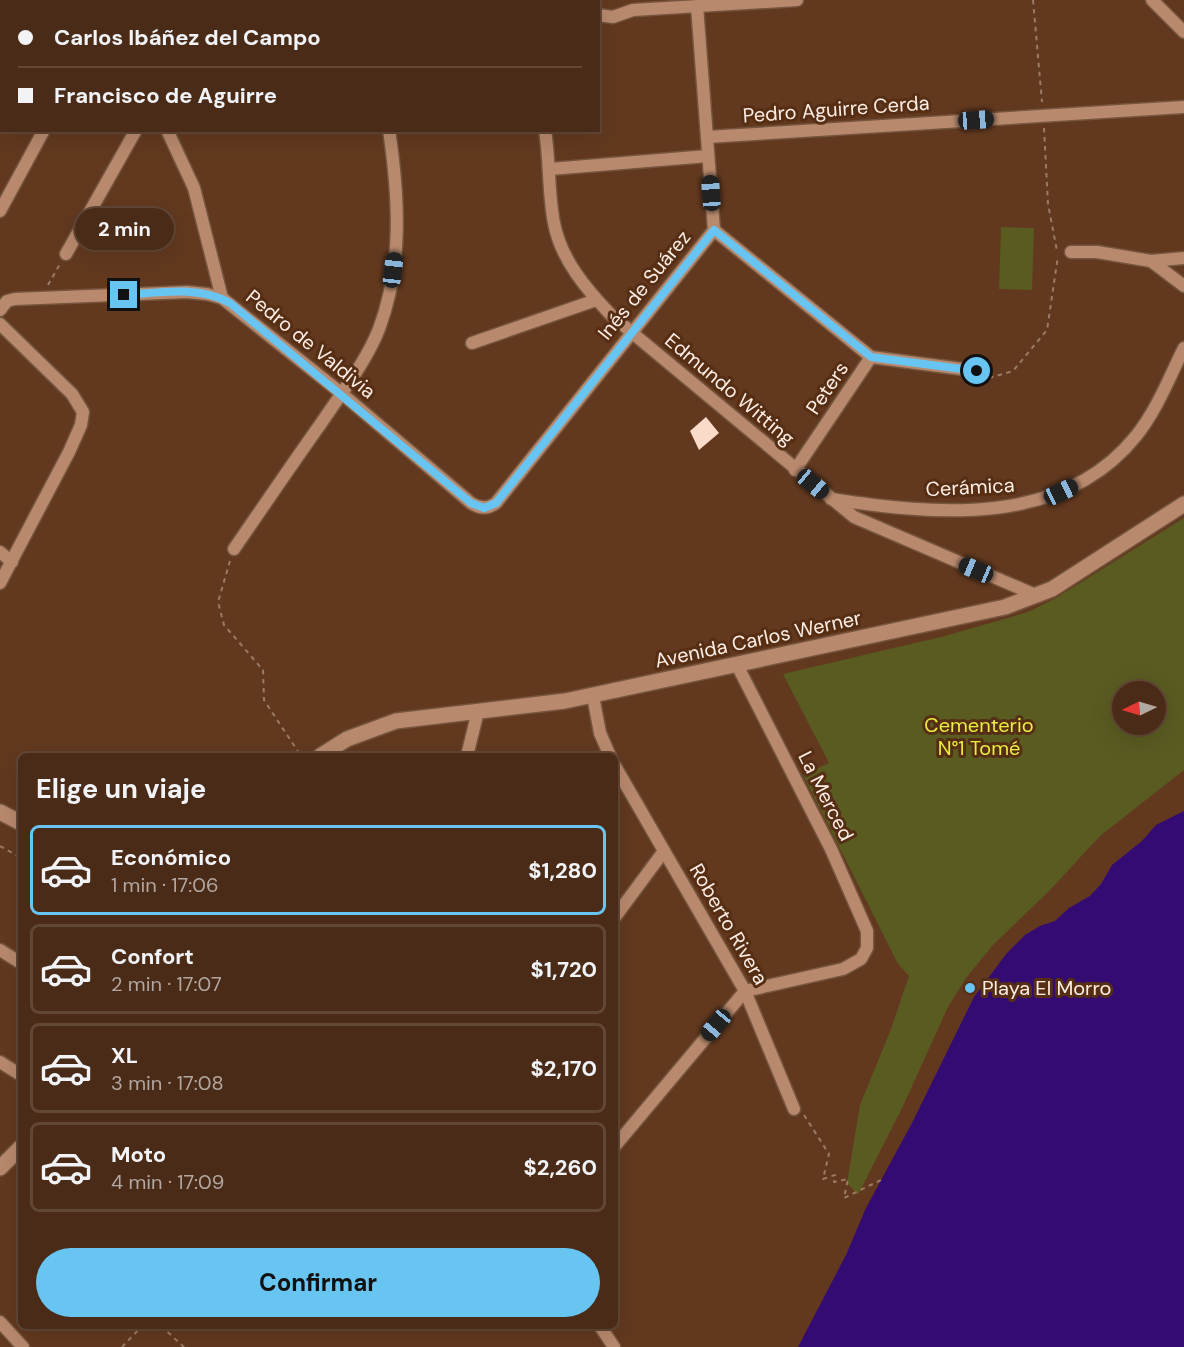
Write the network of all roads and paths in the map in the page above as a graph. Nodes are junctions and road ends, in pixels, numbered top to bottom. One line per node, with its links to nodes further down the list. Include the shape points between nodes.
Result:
1 (797, 0): 5 (street)
2 (1033, 0): 9 (path)
3 (1152, 0): 7 (street)
4 (634, 5): 5 (street); 6 (street, via 613,17)
5 (697, 6): 15 (street, Inés de Suárez)
6 (600, 15)
7 (1184, 32)
8 (1184, 107): 9 (street, Pedro Aguirre Cerda)
9 (1043, 116): 15 (street, Pedro Aguirre Cerda); 34 (path, via 1047,204 1059,258 1047,330 1013,371)
10 (43, 132): 18 (street)
11 (135, 132): 21 (street)
12 (168, 132): 26 (street, Pedro de Valdivia, via 194,188)
13 (389, 132): 35 (street, via 398,207 387,304 361,363)
14 (545, 132): 17 (street, Edmundo Witting)
15 (707, 137): 16 (street, Inés de Suárez)
16 (708, 156): 17 (street); 19 (street, Inés de Suárez)
17 (550, 169): 27 (street, Edmundo Witting, via 552,214 560,245)
18 (0, 211)
19 (714, 230): 30 (street, Inés de Suárez); 33 (street)
20 (1071, 252): 23 (street, via 1112,253)
21 (66, 254): 25 (path)
22 (1184, 258): 23 (street)
23 (1151, 261): 24 (street)
24 (1184, 286)
25 (41, 298): 26 (street, via 187,292); 28 (street, via 11,299)
26 (222, 298): 35 (street, Pedro de Valdivia)
27 (597, 300): 30 (street, Edmundo Witting); 31 (street)
28 (0, 310)
29 (0, 324): 42 (street, via 72,394 83,412 72,445)
30 (632, 332): 36 (street, Edmundo Witting); 39 (street, Inés de Suárez, via 496,503)
31 (472, 343)
32 (1184, 348): 37 (street, Cerámica, via 1148,420 1126,448 1092,476 1061,492 1019,505 973,510 914,509)
33 (871, 357): 34 (street); 36 (street, Peters)
34 (979, 376)
35 (341, 393): 39 (street, Pedro de Valdivia, via 471,503); 40 (street)
36 (795, 470): 37 (street, Edmundo Witting)
37 (830, 499): 44 (street, Edmundo Witting, via 862,522)
38 (1184, 504): 44 (main road, Avenida Carlos Werner)
39 (484, 508)
40 (234, 549): 48 (path, via 218,602 224,625 263,670 264,700)
41 (0, 552): 42 (street)
42 (12, 562): 43 (street)
43 (0, 583)
44 (1038, 596): 45 (main road, Avenida Carlos Werner, via 977,615)
45 (737, 665): 46 (main road, Avenida Carlos Werner); 61 (street, La Merced, via 831,849 867,931 867,948 856,963)
46 (592, 696): 47 (main road, Avenida Carlos Werner); 51 (street)
47 (478, 711): 49 (main road, Avenida Carlos Werner, via 382,725 347,738); 50 (street)
48 (299, 753)
49 (324, 753)
50 (468, 753)
51 (609, 753)
52 (618, 771): 56 (street, Roberto Rivera)
53 (0, 812): 54 (main road)
54 (18, 821)
55 (0, 846): 57 (path)
56 (664, 851): 58 (street); 61 (street, Roberto Rivera)
57 (18, 856)
58 (618, 912)
59 (0, 950): 60 (street)
60 (18, 961)
61 (745, 991): 64 (street, Roberto Rivera); 65 (street)
62 (0, 1062): 63 (street)
63 (18, 1073)
64 (794, 1109): 68 (path, via 804,1114 829,1154 823,1179 835,1175 834,1182 848,1179 844,1198)
65 (618, 1142)
66 (18, 1150): 67 (main road)
67 (0, 1168)
68 (881, 1180)
69 (0, 1322): 73 (street)
70 (139, 1329): 74 (path)
71 (164, 1329): 75 (path)
72 (602, 1329): 76 (street)
73 (23, 1347)
74 (122, 1347)
75 (184, 1347)
76 (614, 1347)

